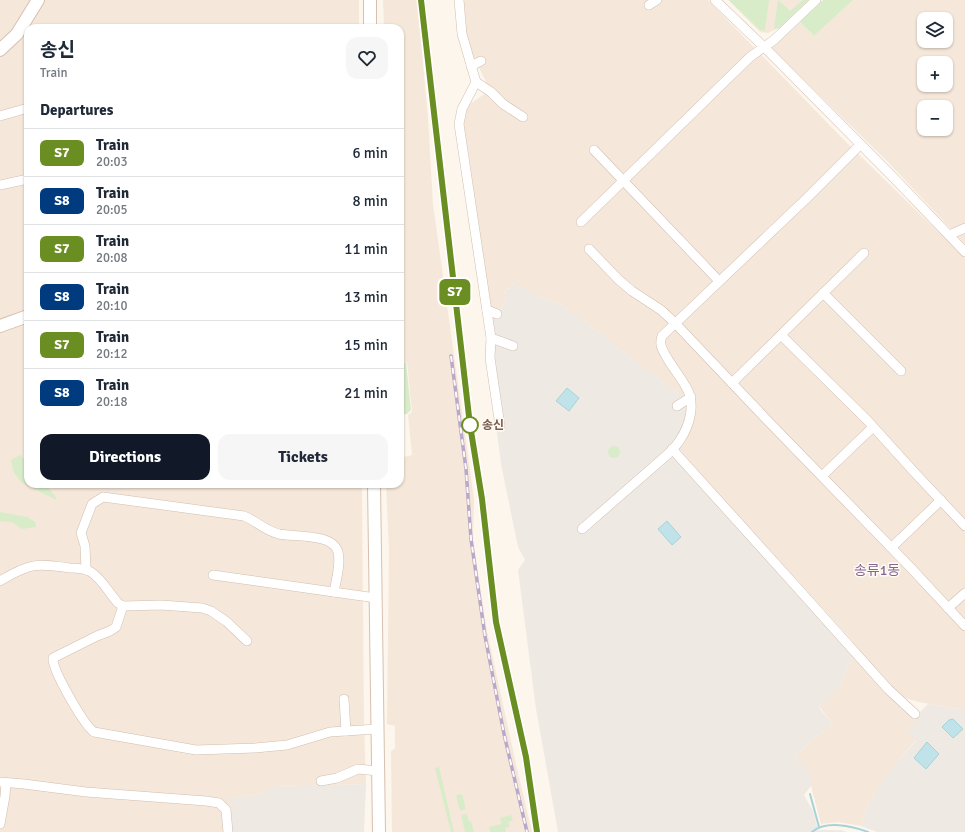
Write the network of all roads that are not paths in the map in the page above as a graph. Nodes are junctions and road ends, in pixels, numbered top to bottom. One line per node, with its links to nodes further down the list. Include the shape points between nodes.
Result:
1 (38, 0): 10 (main road, via 17,34)
2 (370, 0): 8 (main road)
3 (458, 0): 12 (street, via 462,34)
4 (657, 0): 7 (street)
5 (715, 0): 9 (street)
6 (816, 0): 9 (street)
7 (648, 5)
8 (370, 24)
9 (764, 47): 17 (street); 22 (street, via 750,57)
10 (0, 50)
11 (481, 61): 12 (street)
12 (471, 66): 13 (street)
13 (476, 82): 16 (street); 32 (street, via 462,109 459,124)
14 (24, 109): 15 (street)
15 (0, 116)
16 (523, 117)
17 (860, 145): 20 (street); 30 (street, via 808,198)
18 (594, 150): 22 (street)
19 (897, 168): 20 (street)
20 (890, 174): 26 (street)
21 (24, 180): 23 (street)
22 (623, 181): 24 (street); 30 (street)
23 (0, 185)
24 (581, 222)
25 (965, 228): 26 (street)
26 (949, 236): 29 (street)
27 (589, 249): 35 (street, via 619,280)
28 (864, 252): 31 (street)
29 (965, 252)
30 (719, 281): 35 (street)
31 (823, 294): 37 (street); 40 (street)
32 (487, 310): 33 (street); 38 (street)
33 (497, 314)
34 (24, 317): 36 (main road)
35 (675, 323): 41 (street); 42 (street, via 660,341 662,349)
36 (0, 326)
37 (781, 335): 41 (street); 45 (street)
38 (491, 338): 39 (street); 44 (street, via 490,358)
39 (513, 346)
40 (901, 371)
41 (732, 383): 47 (street)
42 (691, 397): 43 (street); 46 (street, via 691,414 687,426 680,441)
43 (677, 406)
44 (500, 426)
45 (873, 427): 47 (street); 49 (street)
46 (672, 449): 51 (street); 64 (street, via 850,651)
47 (822, 476): 52 (street)
48 (374, 488): 58 (main road)
49 (941, 500): 50 (street); 52 (street)
50 (965, 526)
51 (582, 530)
52 (892, 547): 60 (street)
53 (86, 570): 55 (street, via 41,564 18,570); 56 (street, via 85,546 81,533 92,504 103,497 244,516 278,533 327,540 338,552); 59 (street, via 99,579)
54 (213, 575): 56 (street)
55 (0, 581)
56 (334, 592): 58 (street)
57 (965, 593): 60 (street)
58 (376, 598): 65 (main road)
59 (123, 606): 62 (street, via 202,608 227,622); 66 (street, via 116,627 110,632 54,658 53,662 81,718 94,732 196,750 211,750 288,745 330,732)
60 (948, 608): 61 (street)
61 (965, 626)
62 (247, 641)
63 (344, 699): 66 (street)
64 (915, 714)
65 (377, 729): 66 (street); 67 (main road)
66 (346, 731)
67 (378, 771): 68 (street, via 358,769 336,778); 72 (main road)
68 (321, 780)
69 (3, 783): 70 (street, via 5,796); 71 (street, via 219,803 226,810)
70 (0, 824)
71 (228, 832)
72 (379, 832)

